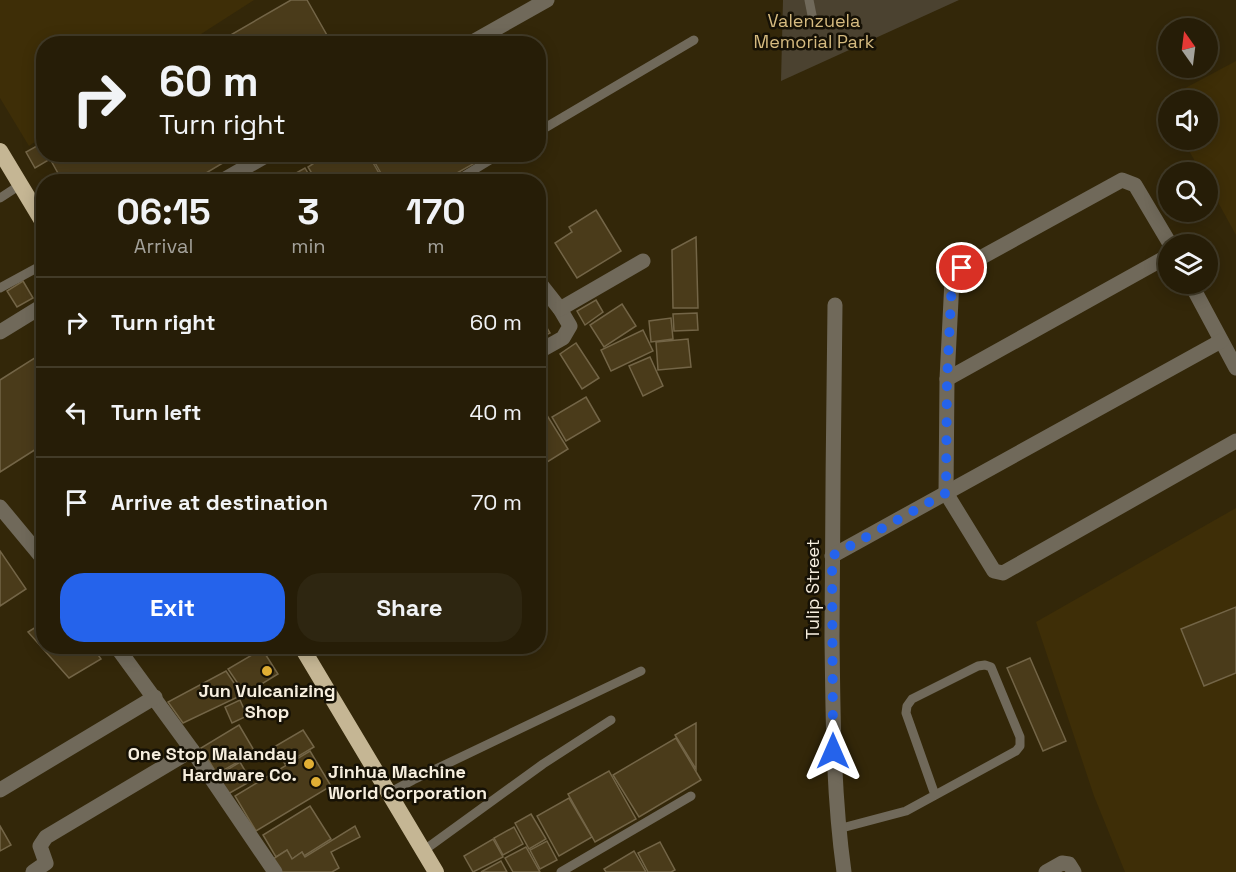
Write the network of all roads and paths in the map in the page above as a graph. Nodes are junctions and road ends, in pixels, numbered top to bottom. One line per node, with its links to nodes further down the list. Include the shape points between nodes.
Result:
1 (547, 0): 4 (street)
2 (809, 0): 3 (lane)
3 (814, 25)
4 (483, 36)
5 (694, 40): 6 (lane)
6 (546, 127)
7 (0, 151): 12 (highway)
8 (255, 162): 10 (street)
9 (487, 162): 11 (lane)
10 (234, 174)
11 (467, 174)
12 (20, 185): 13 (lane); 14 (highway)
13 (0, 198)
14 (36, 211)
15 (1164, 234): 29 (street, via 1136,185 1122,180 962,268 952,280)
16 (643, 261): 23 (street)
17 (1158, 262): 29 (street)
18 (36, 268): 19 (lane)
19 (0, 288)
20 (546, 291): 23 (street)
21 (1196, 294): 26 (street)
22 (836, 305): 34 (street, Tulip Street)
23 (560, 309): 27 (street, via 570,326 563,338)
24 (36, 310): 25 (street)
25 (0, 332)
26 (1221, 341): 28 (street); 31 (street)
27 (546, 348)
28 (1236, 368)
29 (947, 380): 31 (street)
30 (1236, 441): 31 (street, via 1003,573 994,571)
31 (946, 493): 34 (street)
32 (0, 507): 33 (street)
33 (36, 550)
34 (832, 556): 45 (street, Tulip Street, via 833,760)
35 (122, 654): 38 (street)
36 (306, 654): 42 (highway)
37 (641, 671): 42 (lane)
38 (155, 697): 40 (street); 41 (street)
39 (611, 720): 46 (lane)
40 (192, 750): 47 (street, via 46,837 40,846 46,863); 48 (street)
41 (0, 790)
42 (389, 793): 46 (highway)
43 (935, 795): 43 (lane, via 1020,746 1020,737 992,667 978,666 912,699 907,706 906,713); 45 (lane, via 906,811)
44 (691, 796): 50 (lane)
45 (838, 829): 51 (street, Tulip Street)
46 (423, 851): 49 (highway)
47 (33, 872)
48 (275, 872)
49 (436, 872)
50 (561, 872)
51 (844, 872)
52 (1046, 872): 53 (street, via 1062,862)
53 (1074, 872)

